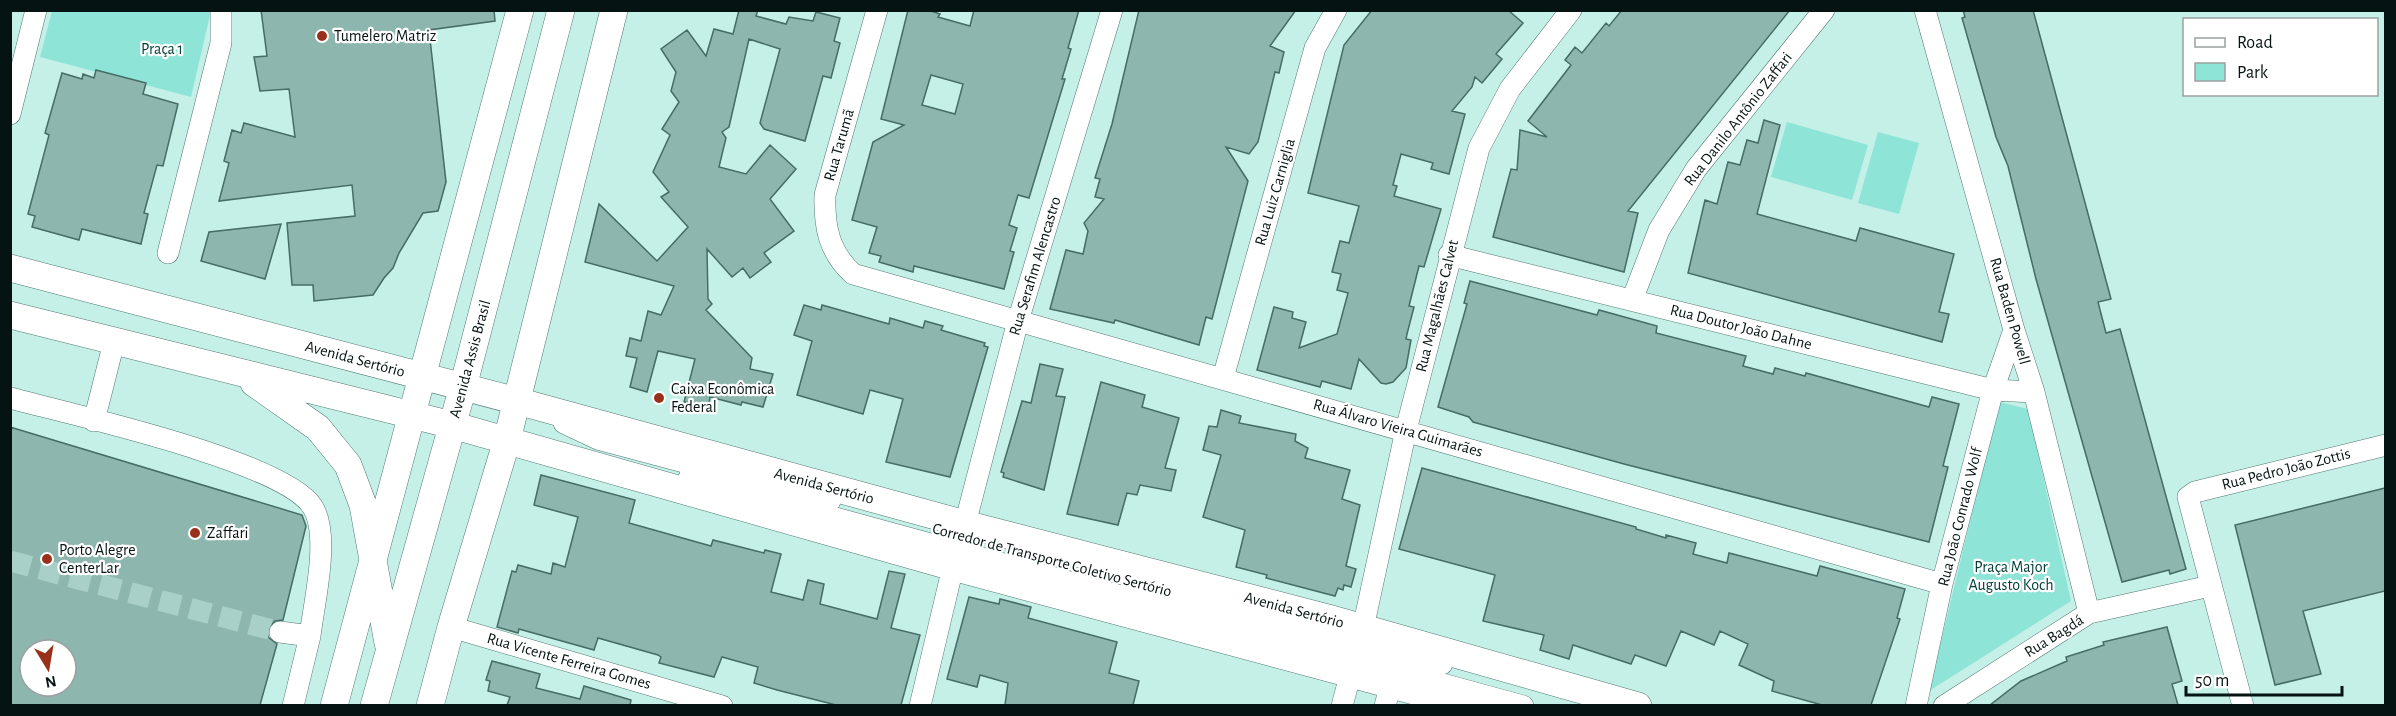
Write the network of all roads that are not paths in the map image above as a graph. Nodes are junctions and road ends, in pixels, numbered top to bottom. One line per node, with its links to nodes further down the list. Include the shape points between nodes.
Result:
1 (36, 10): 12 (street)
2 (221, 10): 14 (street, via 221,43)
3 (520, 10): 24 (main road)
4 (561, 10): 26 (main road, Avenida Assis Brasil)
5 (614, 10): 30 (main road)
6 (877, 10): 17 (street, Rua Tarumã, via 825,195 827,237 840,262)
7 (1112, 10): 20 (street, Rua Serafim Alencastro)
8 (1336, 10): 25 (street, Rua Luiz Carniglia, via 1315,48)
9 (1571, 10): 15 (street, Rua Magalhães Calvet, via 1534,55 1493,117 1479,148)
10 (1824, 10): 18 (street, Rua Danilo Antônio Zaffari, via 1696,169 1659,230)
11 (1925, 10): 21 (street, Rua Baden Powell)
12 (19, 42): 13 (street)
13 (10, 114)
14 (168, 253)
15 (1449, 255): 18 (street, Rua Doutor João Dahne); 34 (street, Rua Magalhães Calvet)
16 (10, 268): 24 (main road, Avenida Sertório)
17 (853, 274): 20 (street, Rua Álvaro Vieira Guimarães)
18 (1632, 300): 27 (street, Rua Doutor João Dahne)
19 (10, 315): 22 (main road)
20 (1018, 321): 25 (street, Rua Álvaro Vieira Guimarães); 37 (street, Rua Serafim Alencastro)
21 (2014, 330): 27 (street, Rua João Conrado Wolf); 28 (street, Rua Baden Powell)
22 (114, 342): 23 (main road); 32 (street)
23 (243, 375): 31 (main road); 38 (main road, via 318,428 348,465 363,505)
24 (422, 377): 26 (main road, Avenida Sertório); 31 (main road)
25 (1222, 378): 34 (street, Rua Álvaro Vieira Guimarães)
26 (463, 387): 30 (main road, Avenida Sertório); 33 (main road, Avenida Assis Brasil)
27 (1993, 390): 28 (street, Rua Doutor João Dahne); 40 (street, Rua João Conrado Wolf)
28 (2034, 392): 42 (street, Rua Baden Powell)
29 (10, 398): 32 (street)
30 (517, 401): 35 (main road); 37 (main road, Avenida Sertório); 60 (street, Corredor de Transporte Coletivo Sertório, via 598,439)
31 (412, 415): 33 (main road); 38 (main road)
32 (94, 421): 46 (street, via 218,454 287,485 312,505 321,531)
33 (452, 425): 35 (main road); 47 (main road, Avenida Assis Brasil)
34 (1407, 430): 40 (street, Rua Álvaro Vieira Guimarães); 44 (street, Rua Magalhães Calvet)
35 (507, 440): 39 (main road); 43 (main road); 59 (street, Corredor de Transporte Coletivo Sertório, via 606,456)
36 (2385, 445): 41 (street, Rua Pedro João Zottis, via 2195,492 2188,497)
37 (964, 524): 44 (main road, Avenida Sertório)
38 (371, 561): 47 (main road); 52 (main road)
39 (953, 567): 48 (main road); 56 (street)
40 (1942, 584): 62 (street, Rua João Conrado Wolf)
41 (2210, 585): 42 (street, Rua Bagdá); 64 (street)
42 (2089, 613): 63 (street, Rua Bagdá)
43 (451, 627): 50 (street, Rua Vicente Ferreira Gomes); 54 (main road)
44 (1364, 628): 61 (main road, Avenida Sertório)
45 (280, 632): 46 (street)
46 (310, 636): 51 (street)
47 (389, 648): 53 (main road, Avenida Assis Brasil)
48 (1351, 672): 49 (main road); 57 (street)
49 (1388, 694): 58 (main road)
50 (700, 703): 55 (street, Rua Vicente Ferreira Gomes)
51 (293, 705)
52 (334, 705)
53 (374, 705)
54 (430, 705)
55 (722, 705)
56 (920, 705)
57 (1342, 705)
58 (1470, 705)
59 (1523, 705)
60 (1593, 705)
61 (1638, 705)
62 (1916, 705)
63 (1944, 705)
64 (2242, 705)

